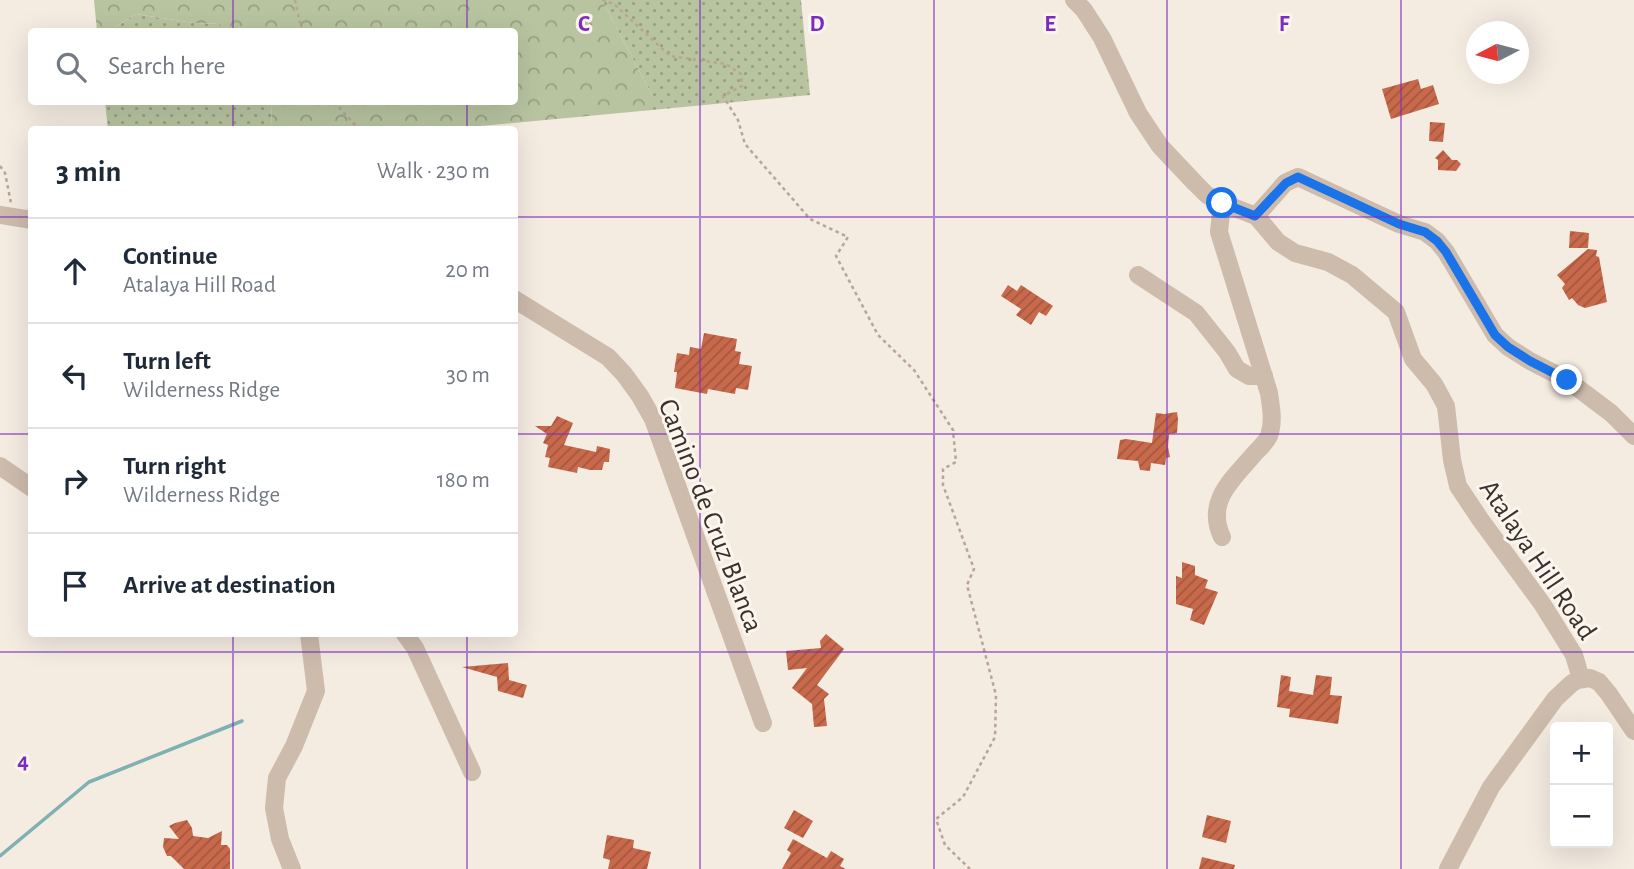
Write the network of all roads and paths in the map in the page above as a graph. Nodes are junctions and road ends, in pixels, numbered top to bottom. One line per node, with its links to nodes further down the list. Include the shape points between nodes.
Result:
1 (295, 0): 4 (path)
2 (602, 0): 25 (path, via 614,4 670,55 726,64 741,74 742,86 723,96 738,120 745,144 810,219 848,237 836,256 878,335 914,370 953,430 956,462 943,469 943,485 974,569 967,585 996,695 995,737 964,797 936,819 945,845)
3 (1074, 0): 8 (street, Atalaya Hill Road, via 1102,38 1138,113 1160,146 1207,195)
4 (301, 28)
5 (337, 105): 6 (path)
6 (356, 126)
7 (0, 166): 10 (path)
8 (1222, 203): 9 (street, Atalaya Hill Road); 13 (street, via 1219,232)
9 (1255, 216): 14 (street, via 1286,183 1298,177 1425,232 1446,252 1495,335 1567,380); 20 (street, Atalaya Hill Road, via 1278,242 1352,275 1396,312 1413,359 1446,406 1458,486 1543,605 1574,655)
10 (15, 217)
11 (1138, 275): 13 (street, via 1196,313 1237,369 1249,376)
12 (518, 301): 21 (street, Camino de Cruz Blanca, via 608,357 640,396 653,419)
13 (1264, 376): 17 (street, via 1272,426 1268,439 1220,497 1216,525)
14 (1634, 436)
15 (0, 466): 16 (street)
16 (28, 485)
17 (1222, 537)
18 (309, 637): 24 (street, via 316,691 276,778 274,808)
19 (407, 637): 23 (street)
20 (1581, 679): 22 (street, via 1599,682); 26 (street, via 1555,699 1499,776)
21 (762, 723)
22 (1634, 731)
23 (472, 772)
24 (292, 869)
25 (970, 869)
26 (1448, 869)

